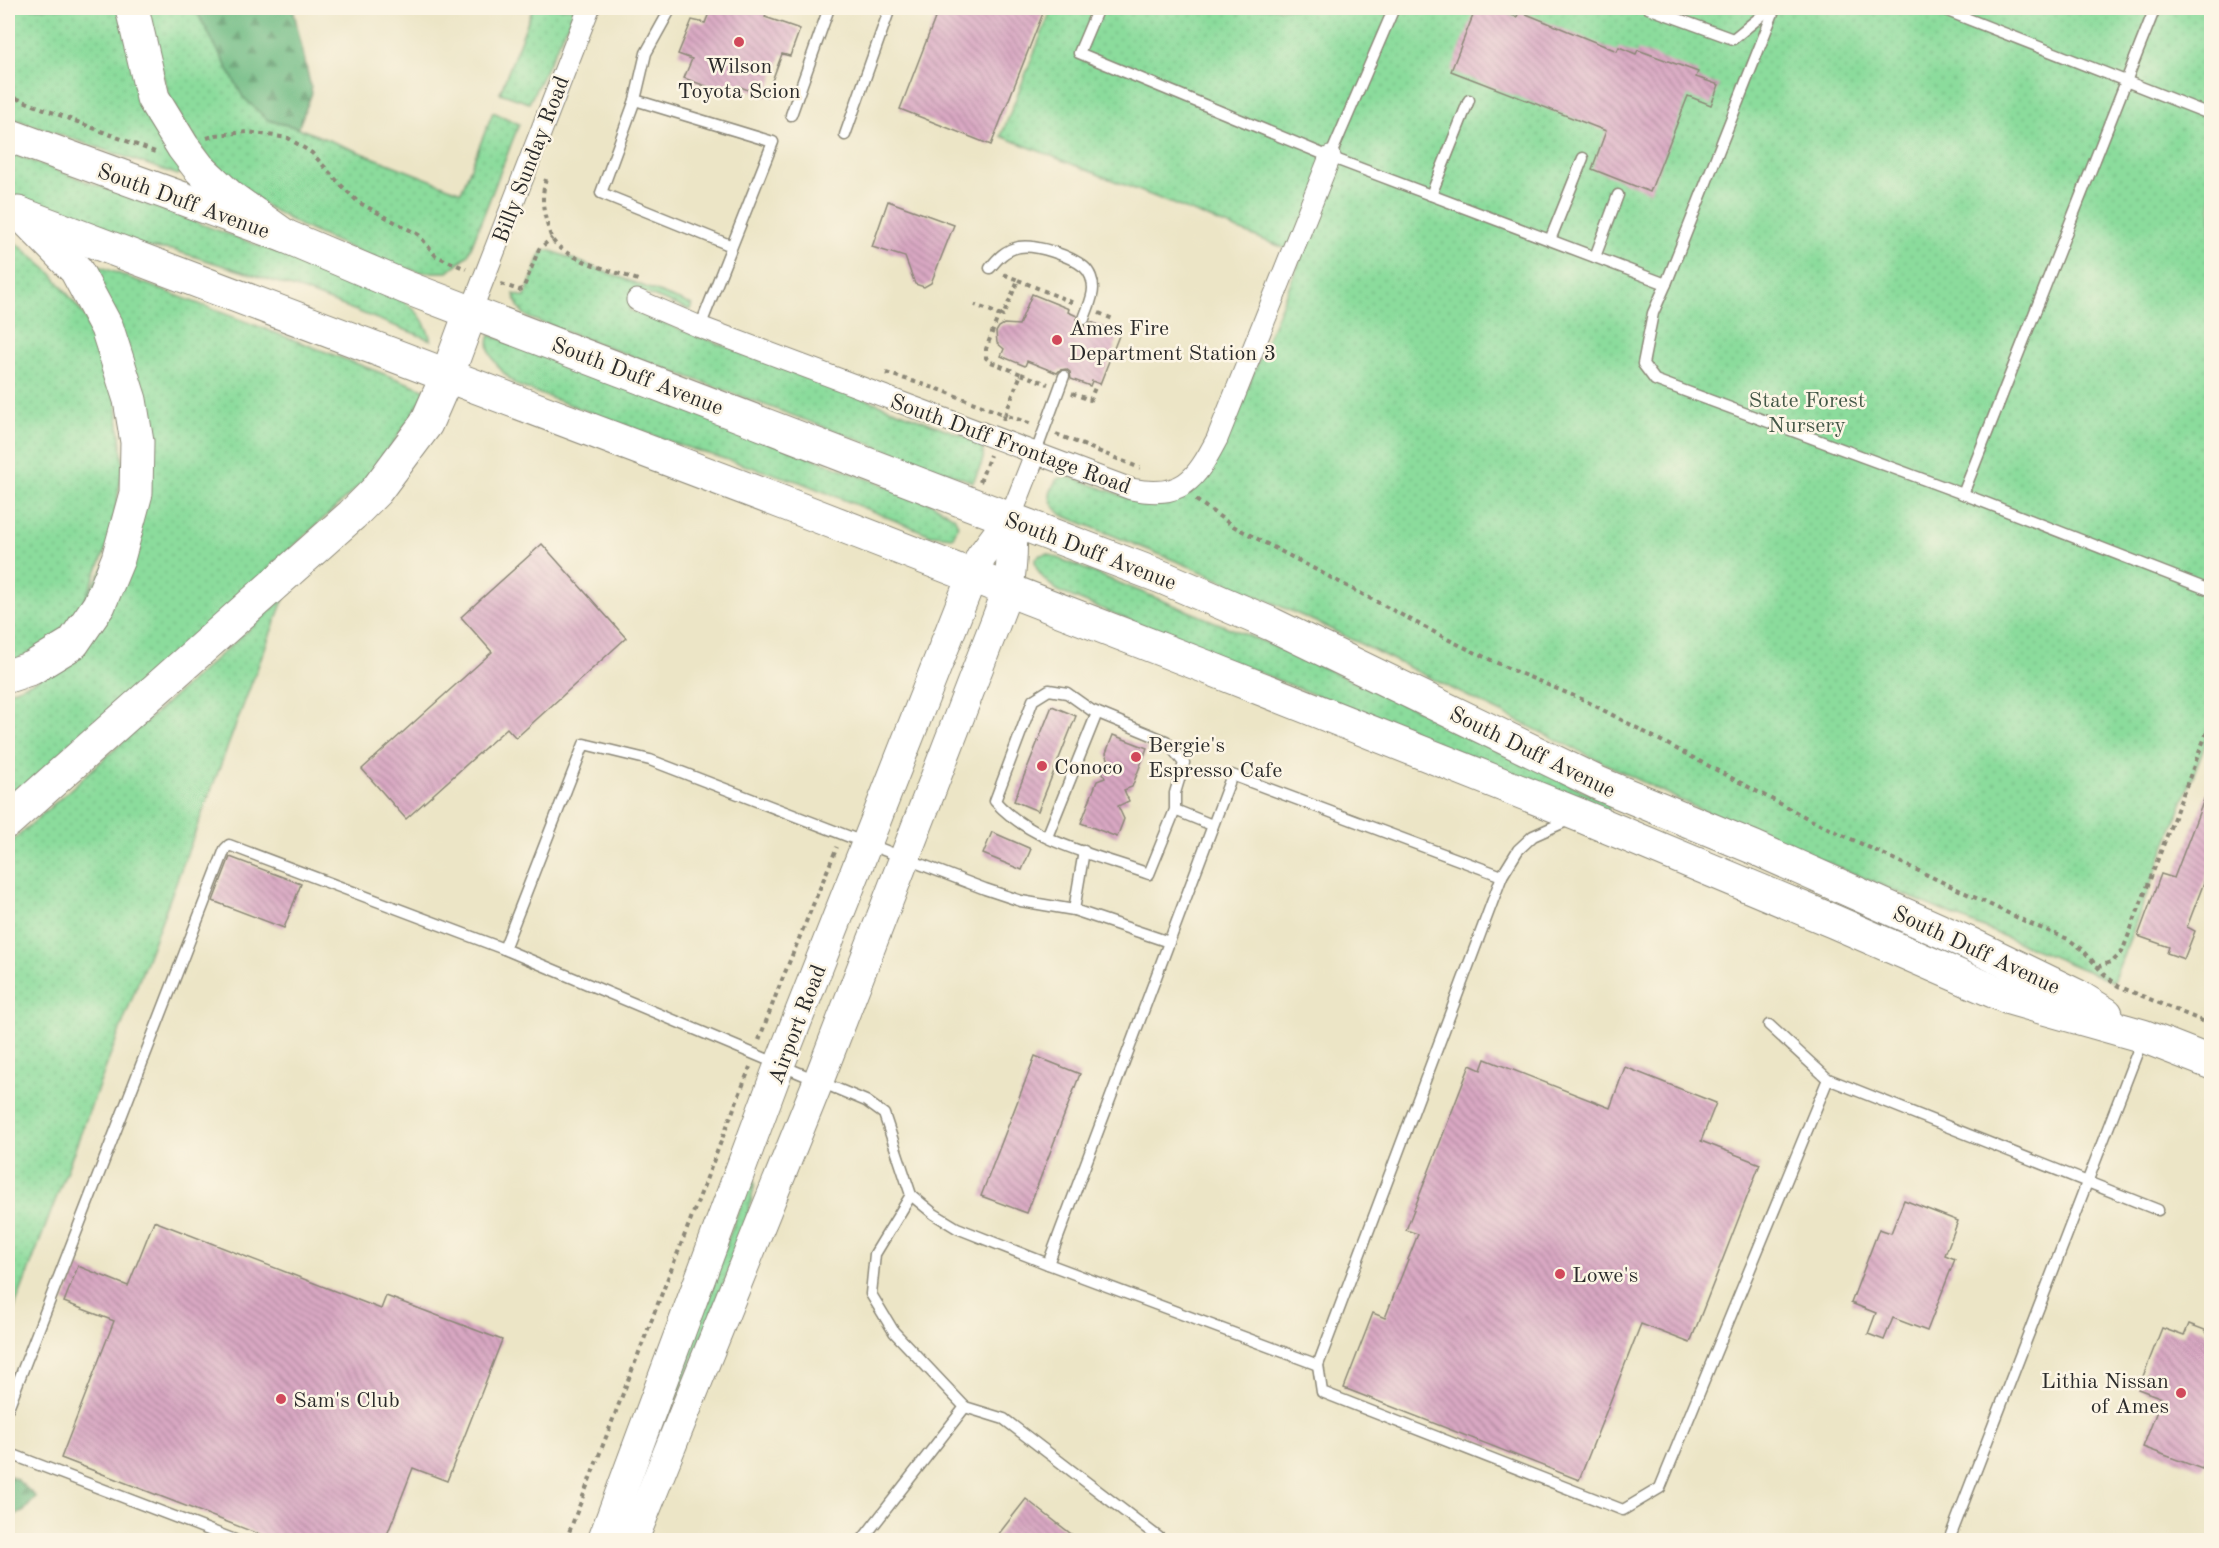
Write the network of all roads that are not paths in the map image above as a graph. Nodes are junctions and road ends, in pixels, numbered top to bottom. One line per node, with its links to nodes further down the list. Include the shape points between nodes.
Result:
1 (132, 8): 24 (main road, via 153,98 183,147 230,197)
2 (589, 8): 31 (street, Billy Sunday Road)
3 (671, 8): 13 (lane, via 646,53)
4 (829, 8): 15 (lane)
5 (890, 8): 18 (lane)
6 (1098, 8): 19 (lane, via 1079,53)
7 (1394, 8): 19 (lane)
8 (1647, 8): 9 (lane, via 1733,39)
9 (1773, 8): 29 (lane)
10 (1940, 8): 12 (lane)
11 (2155, 8): 12 (lane)
12 (2126, 81): 16 (lane); 37 (lane)
13 (635, 100): 26 (lane, via 601,193); 26 (lane, via 773,142)
14 (1469, 100): 21 (lane)
15 (791, 115)
16 (2211, 116)
17 (8, 135): 24 (main road, South Duff Avenue)
18 (845, 135)
19 (1330, 157): 21 (lane); 36 (street, South Duff Frontage Road, via 1217,439 1197,473 1178,488 1147,492)
20 (1583, 158): 25 (lane)
21 (1431, 195): 25 (lane)
22 (1618, 195): 27 (lane)
23 (14, 212): 34 (main road, South Duff Avenue); 42 (main road, via 76,270 107,328 121,366 138,442 136,493 118,559 99,605 73,643 32,668)
24 (285, 236): 31 (main road, South Duff Avenue)
25 (1550, 240): 27 (lane)
26 (732, 246): 33 (lane)
27 (1595, 257): 29 (lane)
28 (990, 268): 32 (lane, via 1000,255 1020,247 1053,251 1089,272 1093,288)
29 (1666, 284): 37 (lane, via 1653,313 1643,364 1655,380)
30 (639, 291): 33 (street, South Duff Frontage Road)
31 (471, 311): 34 (main road); 38 (main road, South Duff Avenue)
32 (1086, 314)
33 (700, 327): 36 (street, South Duff Frontage Road)
34 (447, 376): 39 (main road, South Duff Avenue); 46 (main road, via 426,424 376,491)
35 (1064, 376): 36 (lane)
36 (1036, 452): 38 (street, Airport Road)
37 (1963, 494): 41 (lane)
38 (1010, 518): 39 (main road, Airport Road); 40 (main road, Airport Road, via 1013,538); 57 (main road, South Duff Avenue, via 1271,624 1600,784 1970,944 2077,996)
39 (972, 576): 40 (main road, South Duff Avenue); 49 (main road, Airport Road)
40 (1008, 590): 45 (main road, South Duff Avenue); 51 (main road, Airport Road)
41 (2211, 591)
42 (8, 676)
43 (1097, 712): 44 (lane, via 1166,741 1184,763 1175,793); 48 (lane); 48 (lane, via 1067,693 1049,690 1033,700 995,801 1007,814)
44 (1175, 810): 47 (lane); 50 (lane, via 1149,874)
45 (1579, 815): 52 (lane, via 1533,836 1518,850); 57 (main road, South Duff Avenue, via 2009,998)
46 (8, 821)
47 (1212, 825): 52 (lane, via 1232,775); 54 (lane)
48 (1047, 837): 50 (lane)
49 (867, 843): 51 (lane); 55 (lane, via 650,760 584,744); 59 (main road, Airport Road)
50 (1084, 851): 53 (lane)
51 (904, 859): 53 (lane, via 1021,901); 61 (main road, Airport Road)
52 (1502, 876): 66 (lane)
53 (1074, 910): 54 (lane)
54 (1169, 942): 65 (lane)
55 (504, 949): 59 (lane); 68 (lane, via 229,845)
56 (1769, 1025): 60 (lane)
57 (2143, 1036): 58 (main road, South Duff Avenue); 62 (lane)
58 (2211, 1063)
59 (779, 1066): 61 (lane); 71 (main road, Airport Road)
60 (1828, 1079): 62 (lane); 66 (lane, via 1660,1488 1623,1510 1322,1392)
61 (818, 1082): 63 (lane, via 866,1101 884,1114); 72 (main road, Airport Road)
62 (2087, 1182): 64 (lane); 75 (lane)
63 (911, 1196): 65 (lane, via 957,1228); 67 (lane, via 875,1254 871,1294 894,1332)
64 (2158, 1210)
65 (1048, 1264): 66 (lane)
66 (1318, 1365)
67 (965, 1407): 73 (lane); 74 (lane, via 1004,1419)
68 (8, 1408)
69 (8, 1453): 70 (lane)
70 (235, 1540)
71 (603, 1540)
72 (633, 1540)
73 (862, 1540)
74 (1162, 1540)
75 (1949, 1540)

